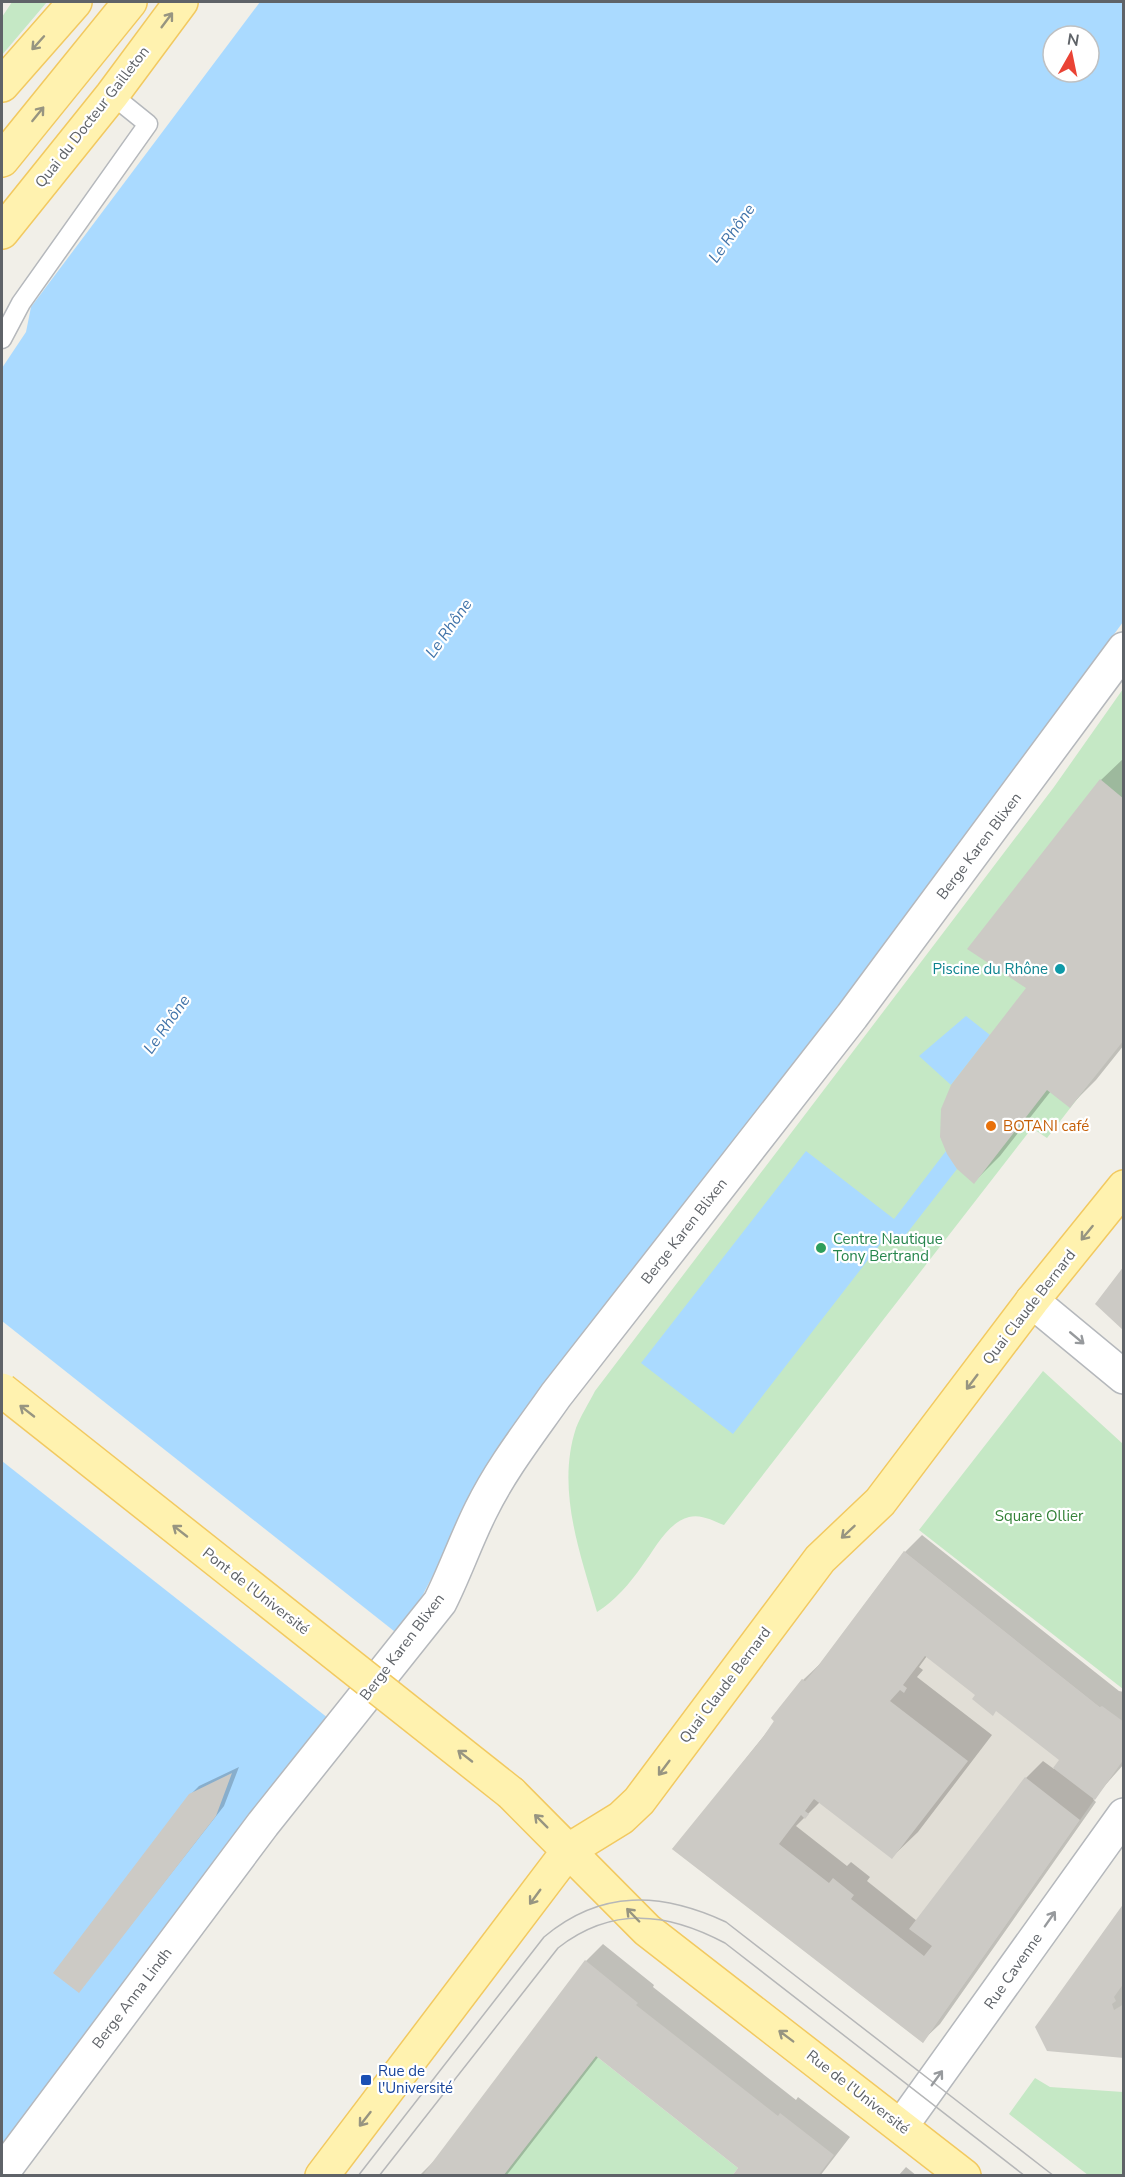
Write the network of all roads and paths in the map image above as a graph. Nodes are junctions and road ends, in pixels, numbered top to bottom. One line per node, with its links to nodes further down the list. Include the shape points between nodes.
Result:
1 (75, 2): 4 (main road, one-way to 4)
2 (130, 2): 6 (main road, one-way to 2)
3 (181, 2): 5 (main road, Quai du Docteur Gailleton, one-way to 3)
4 (2, 85)
5 (112, 95): 7 (main road, Quai du Docteur Gailleton); 8 (lane, via 148,124 21,303)
6 (2, 160)
7 (2, 232)
8 (2, 339)
9 (1124, 649): 16 (street, Berge Karen Blixen, via 852,1016 556,1395 481,1509 440,1602)
10 (1124, 1187): 11 (main road, Quai Claude Bernard, one-way to 11)
11 (1032, 1301): 12 (street, one-way to 12); 17 (main road, Quai Claude Bernard, one-way to 17, via 880,1502 820,1559 639,1801 621,1818)
12 (1124, 1377)
13 (2, 1390): 14 (main road, Pont de l'Université, one-way to 13, bridge)
14 (511, 1792): 17 (main road, Rue de l'Université, one-way to 14)
15 (1124, 1815): 18 (street, Rue Cavenne, one-way to 15)
16 (263, 1824): 19 (street, Berge Anna Lindh)
17 (569, 1850): 18 (main road, Rue de l'Université, one-way to 17, via 647,1930); 20 (main road, Quai Claude Bernard, one-way to 20)
18 (902, 2125): 21 (main road, Rue de l'Université)
19 (2, 2173)
20 (322, 2175)
21 (964, 2175)

